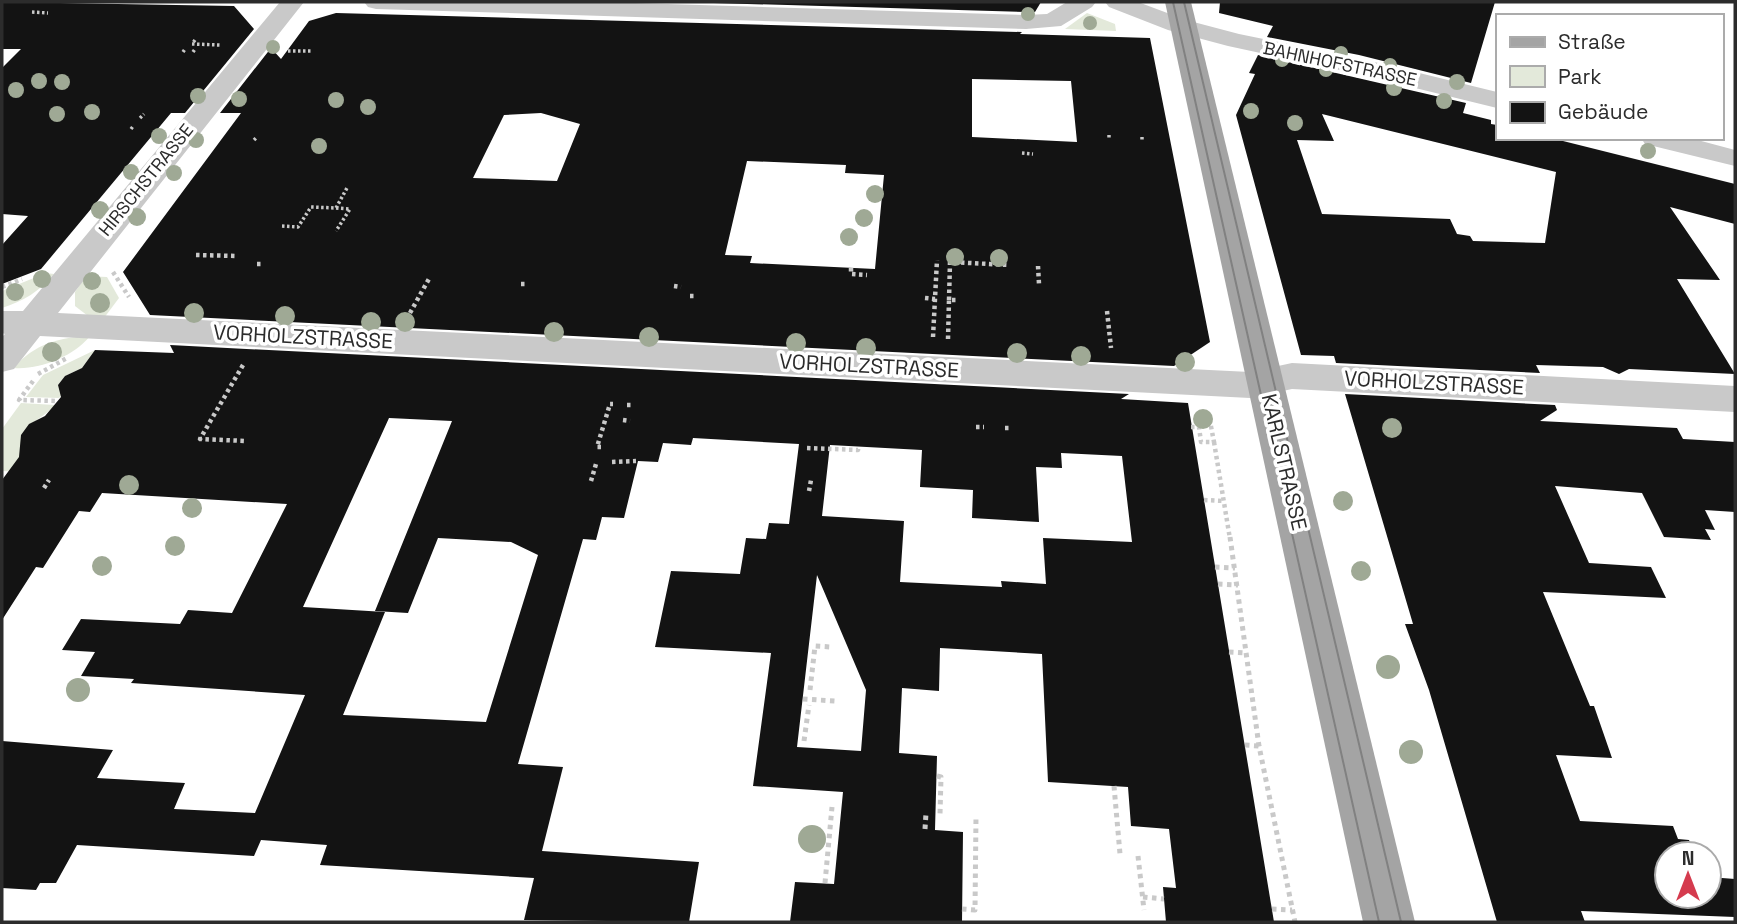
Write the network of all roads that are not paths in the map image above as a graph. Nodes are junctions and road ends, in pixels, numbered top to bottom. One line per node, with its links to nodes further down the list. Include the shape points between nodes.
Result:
1 (292, 2): 9 (street, HIRSCHSTRASSE)
2 (376, 2): 3 (street, via 1043,22 1059,19)
3 (1084, 2)
4 (1116, 2): 5 (street, BAHNHOFSTRASSE)
5 (1181, 14): 6 (street, BAHNHOFSTRASSE); 11 (main road, KARLSTRASSE)
6 (1496, 100)
7 (1663, 140): 8 (street)
8 (1735, 158)
9 (16, 323): 10 (street, HIRSCHSTRASSE); 11 (street, VORHOLZSTRASSE, via 1250,385)
10 (2, 360)
11 (1266, 381): 12 (street, VORHOLZSTRASSE, via 1292,376); 13 (main road, KARLSTRASSE)
12 (1735, 399)
13 (1390, 922)

